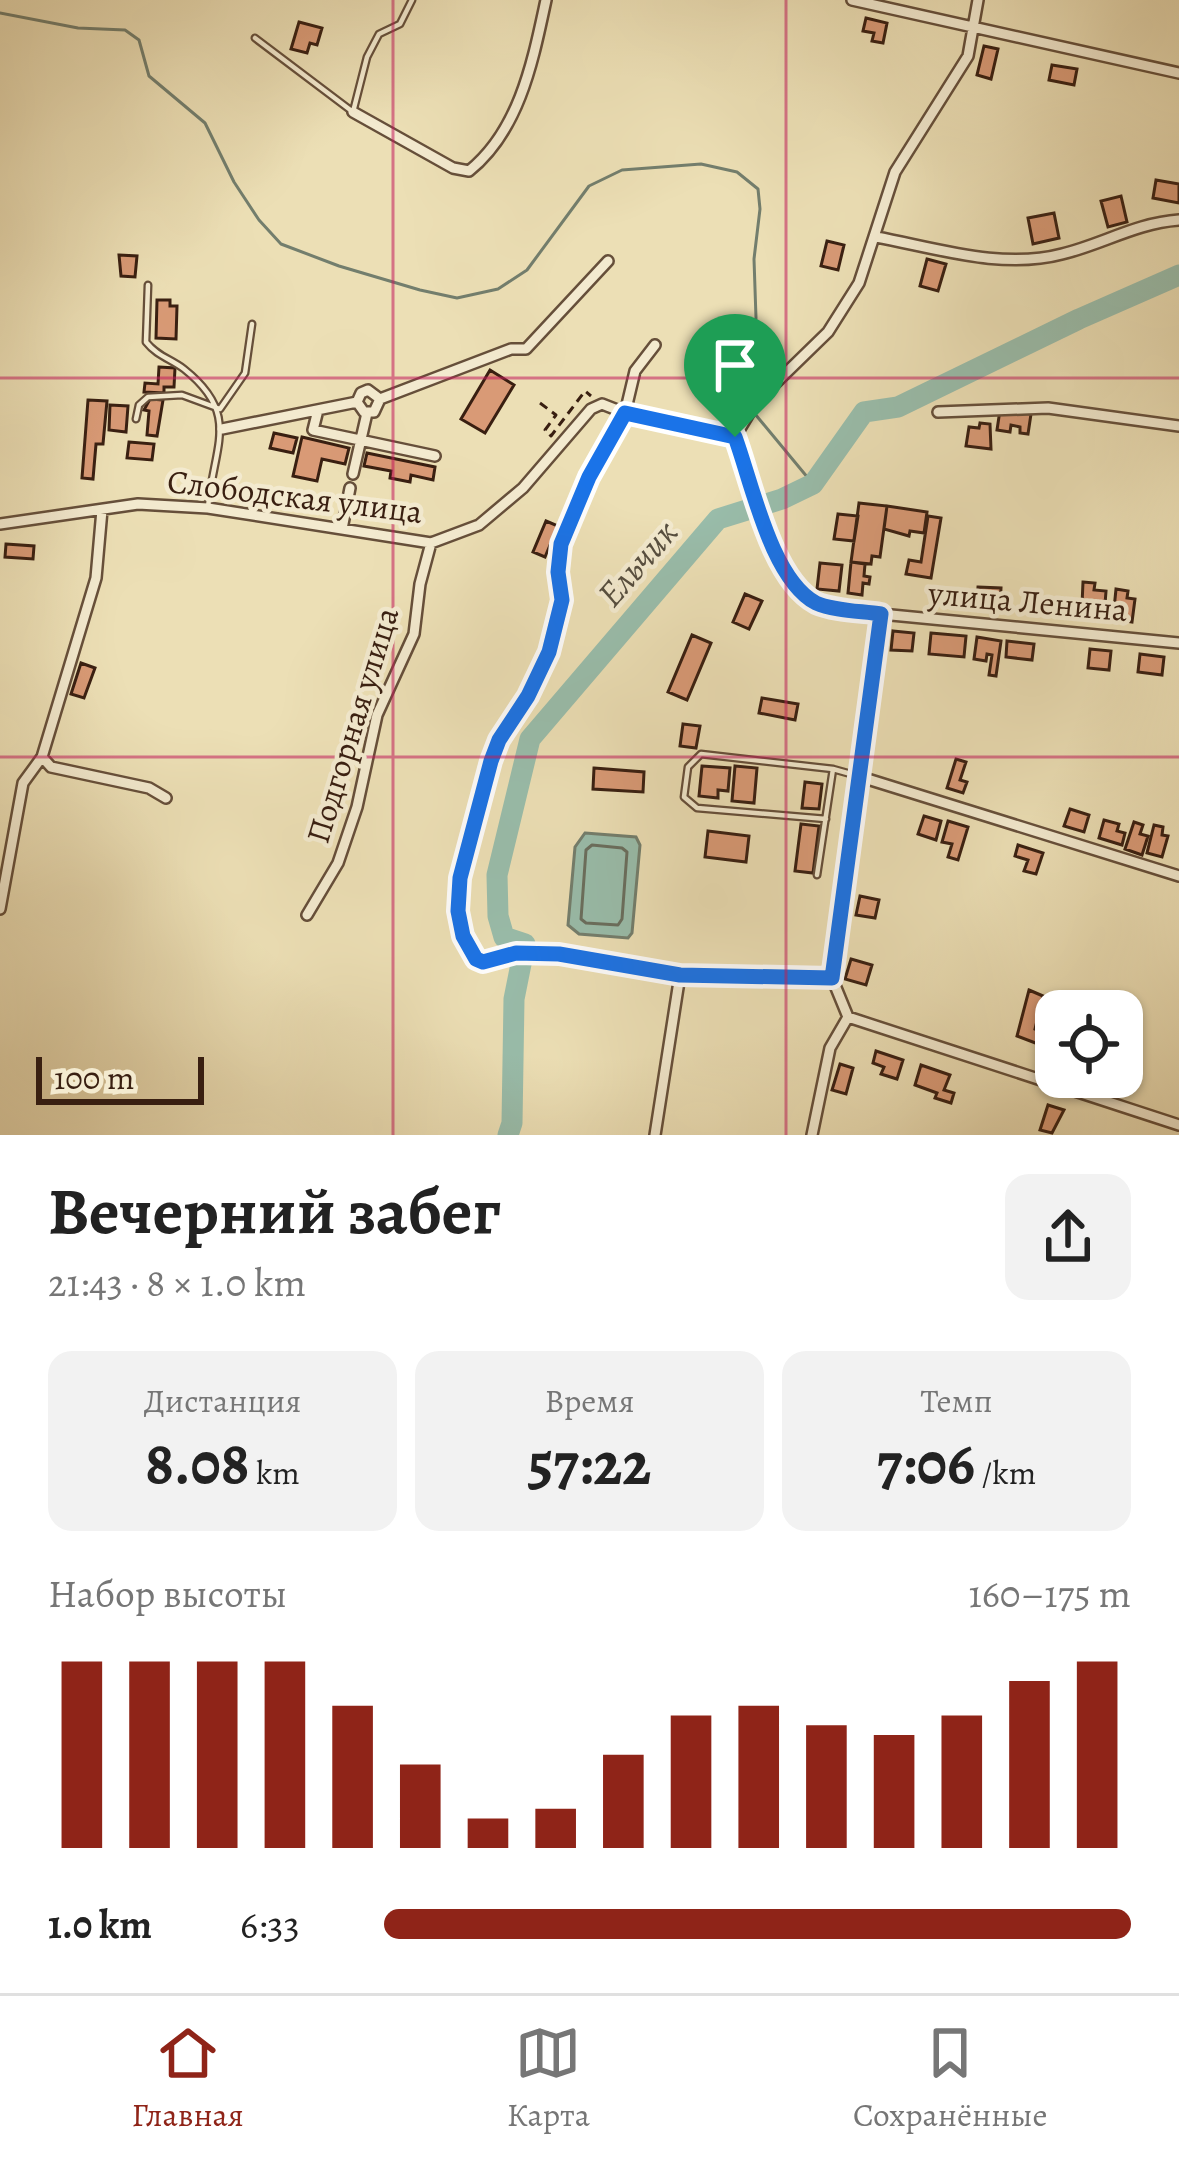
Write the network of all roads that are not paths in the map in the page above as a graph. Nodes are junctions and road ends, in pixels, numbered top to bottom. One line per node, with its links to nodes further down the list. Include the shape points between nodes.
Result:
1 (412, 0): 8 (lane, via 400,24 379,34)
2 (547, 0): 8 (street, via 520,97 486,157 469,170)
3 (852, 0): 5 (street)
4 (979, 0): 5 (street)
5 (973, 25): 7 (street); 10 (street, via 968,56 895,172)
6 (255, 38): 8 (lane)
7 (1179, 73)
8 (352, 112)
9 (1179, 220): 10 (street, via 1012,262)
10 (876, 237): 25 (street, via 859,284 828,332 757,401)
11 (608, 261): 15 (street, via 526,349)
12 (148, 285): 17 (lane, via 146,342)
13 (252, 324): 17 (lane, via 245,373)
14 (655, 344): 21 (street, via 635,371)
15 (380, 399): 16 (street, via 368,390); 20 (street)
16 (357, 402): 18 (street); 20 (street)
17 (220, 409): 22 (lane, via 182,395 148,397); 24 (lane)
18 (318, 410): 24 (street); 26 (street, via 313,430)
19 (938, 412): 23 (street, via 1048,408)
20 (367, 413): 26 (street)
21 (625, 413): 25 (street); 34 (street, Слободская улица, via 602,404 591,409 479,525); 46 (street, via 570,518 558,559 556,630 540,674 499,740 458,911 463,936 483,962 559,954)
22 (136, 419)
23 (1179, 426)
24 (222, 429): 30 (lane)
25 (735, 437): 35 (street, улица Ленина, via 793,584 819,604)
26 (361, 440): 27 (street); 28 (street)
27 (435, 456)
28 (353, 474)
29 (350, 488): 33 (street)
30 (208, 508): 31 (street, Слободская улица); 33 (street, Слободская улица)
31 (102, 510): 32 (street, Слободская улица); 37 (street, via 96,578)
32 (0, 524)
33 (342, 529): 34 (street, Слободская улица)
34 (431, 542): 45 (street, Подгорная улица, via 415,634 377,715 338,863)
35 (881, 614): 36 (street, улица Ленина); 39 (street)
36 (1179, 643)
37 (42, 757): 40 (street, via 51,767); 44 (street, via 23,783)
38 (833, 769): 39 (lane); 41 (lane); 41 (lane, via 701,754 688,767 684,797 698,808)
39 (862, 777): 43 (street); 47 (street)
40 (166, 798)
41 (826, 819): 42 (lane)
42 (817, 875)
43 (1179, 877)
44 (0, 909)
45 (307, 915)
46 (680, 975): 47 (street); 50 (street)
47 (832, 978): 48 (street)
48 (848, 1017): 49 (street); 51 (street, via 830,1048)
49 (1179, 1125)
50 (655, 1135)
51 (812, 1135)

